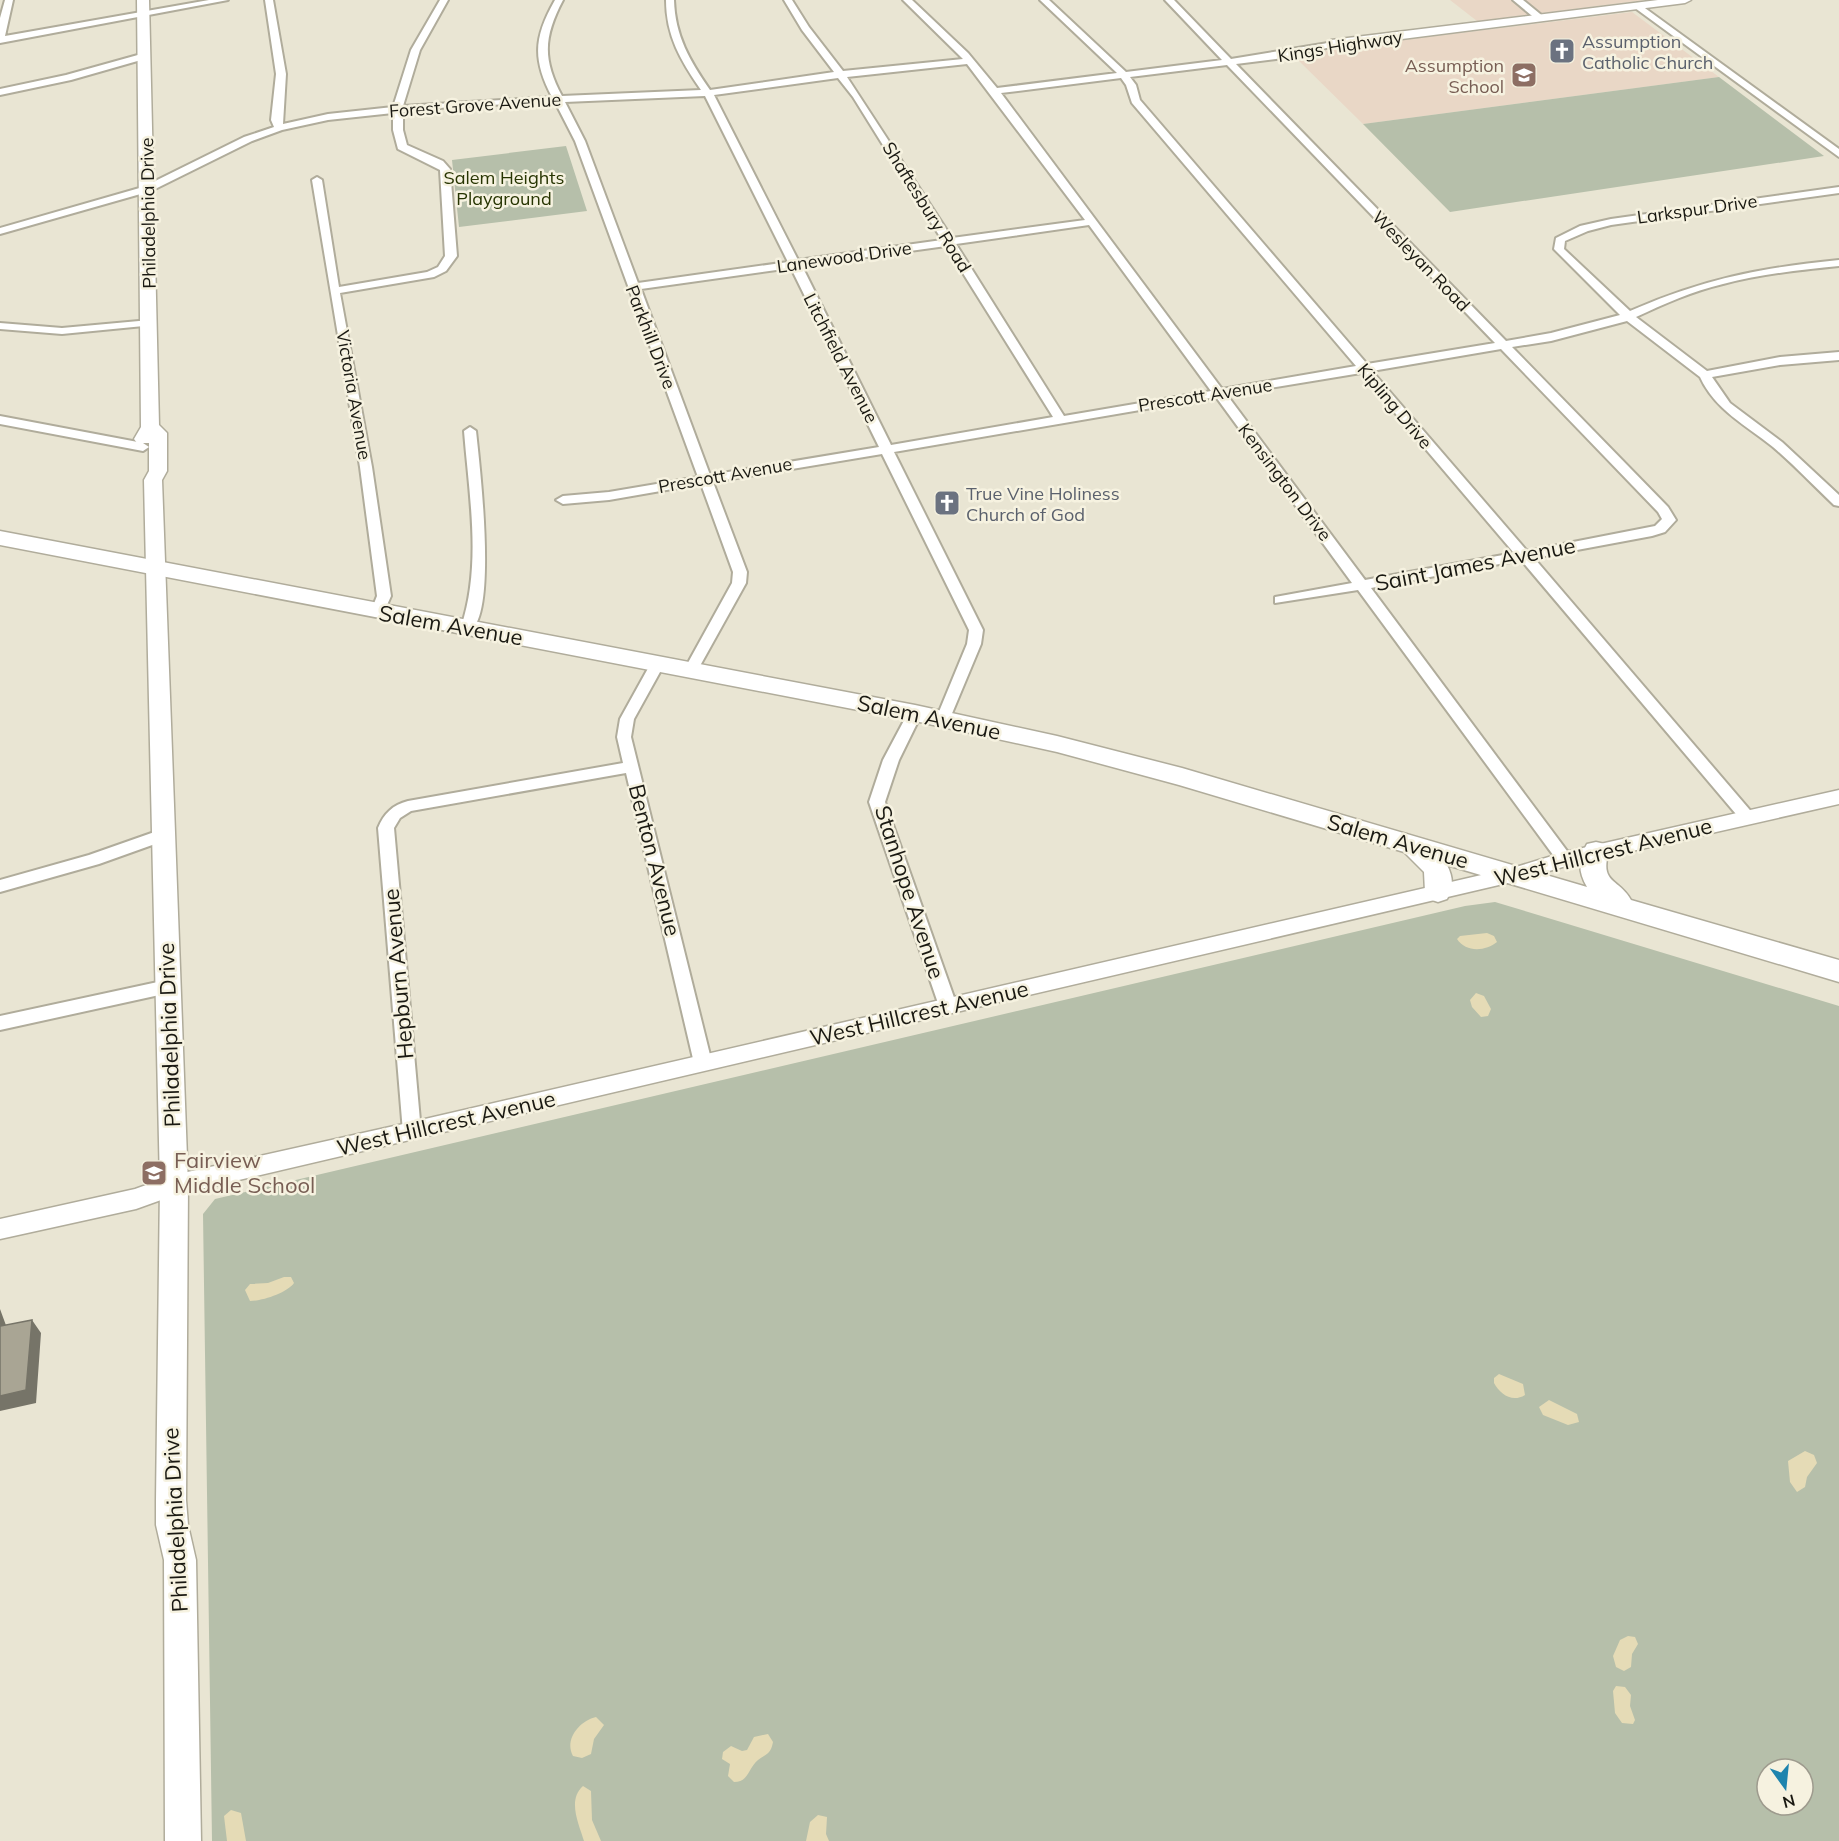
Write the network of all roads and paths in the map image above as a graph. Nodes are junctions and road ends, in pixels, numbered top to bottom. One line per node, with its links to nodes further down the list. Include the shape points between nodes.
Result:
1 (9, 0): 16 (street)
2 (224, 0): 14 (street)
3 (269, 0): 28 (street, via 281,74 276,120)
4 (444, 0): 27 (street, via 413,55)
5 (559, 0): 26 (street, Parkhill Drive, via 545,27 541,51 546,77)
6 (670, 0): 25 (street, Litchfield Avenue, via 678,47)
7 (788, 0): 21 (street, Shaftesbury Road)
8 (907, 0): 19 (street, Kensington Drive)
9 (1044, 0): 22 (street, Kipling Drive)
10 (1169, 0): 20 (street, Wesleyan Road)
11 (1517, 0): 15 (street)
12 (1685, 0): 13 (street, Kings Highway)
13 (1638, 6): 15 (street, Kings Highway); 29 (street)
14 (143, 7): 16 (street); 18 (main road, Philadelphia Drive)
15 (1540, 18): 17 (street, Kings Highway)
16 (0, 38)
17 (1331, 44): 20 (street, Kings Highway, via 1276,57)
18 (145, 56): 23 (street); 31 (main road, Philadelphia Drive)
19 (969, 61): 21 (street, Forest Grove Avenue); 24 (street, Kensington Drive)
20 (1228, 62): 22 (street, Kings Highway); 43 (street, Wesleyan Road)
21 (842, 74): 25 (street, Forest Grove Avenue); 35 (street, Shaftesbury Road)
22 (1124, 76): 24 (street, Kings Highway); 45 (street, Kipling Drive, via 1135,101)
23 (0, 92)
24 (995, 92): 33 (street, Kensington Drive)
25 (707, 93): 26 (street, Forest Grove Avenue); 37 (street, Litchfield Avenue)
26 (557, 99): 27 (street, Forest Grove Avenue); 38 (street, Parkhill Drive, via 580,141)
27 (399, 109): 28 (street, Forest Grove Avenue, via 328,117); 39 (street, via 402,147 445,169 451,256 442,270)
28 (279, 128): 31 (street, Forest Grove Avenue, via 223,149)
29 (1839, 153)
30 (317, 180): 39 (street, Victoria Avenue)
31 (147, 189): 34 (street, Forest Grove Avenue); 41 (main road, Philadelphia Drive)
32 (1839, 190): 40 (street, Larkspur Drive, via 1655,214 1575,231 1560,240 1559,249 1564,256)
33 (1091, 222): 35 (street, Lanewood Drive); 47 (street, Kensington Drive)
34 (0, 231)
35 (949, 242): 37 (street, Lanewood Drive); 48 (street, Shaftesbury Road)
36 (1839, 263): 40 (street, Prescott Avenue, via 1772,270 1720,281)
37 (793, 264): 38 (street, Lanewood Drive); 53 (street, Litchfield Avenue)
38 (633, 287): 54 (street, Parkhill Drive)
39 (333, 291): 64 (street, Victoria Avenue, via 366,467 384,596)
40 (1628, 317): 43 (street, Prescott Avenue, via 1600,327); 46 (street)
41 (150, 323): 42 (street, via 75,331); 50 (main road, Philadelphia Drive)
42 (0, 326)
43 (1503, 345): 45 (street, Prescott Avenue); 58 (street, Wesleyan Road, via 1663,510)
44 (1839, 356): 46 (street, via 1780,361)
45 (1363, 369): 47 (street, Prescott Avenue); 60 (street, Kipling Drive)
46 (1705, 375): 56 (street, via 1726,406)
47 (1218, 393): 48 (street, Prescott Avenue); 62 (street, Kensington Drive)
48 (1060, 419): 53 (street, Prescott Avenue)
49 (0, 420): 52 (street)
50 (150, 427): 52 (main road, Philadelphia Drive, via 143,436); 55 (main road, Philadelphia Drive, via 158,433 158,471)
51 (470, 431): 65 (street, via 477,554 476,595)
52 (143, 447): 55 (main road, Philadelphia Drive, via 145,473)
53 (886, 448): 54 (street, Prescott Avenue); 69 (street, Litchfield Avenue, via 977,633)
54 (704, 478): 57 (street, Prescott Avenue, via 609,496); 67 (street, Parkhill Drive, via 741,578)
55 (153, 480): 61 (main road, Philadelphia Drive)
56 (1836, 495)
57 (563, 500)
58 (1667, 523): 60 (street, Saint James Avenue, via 1647,533)
59 (0, 538): 61 (main road, Salem Avenue)
60 (1521, 555): 62 (street, Saint James Avenue); 72 (street, Kipling Drive)
61 (155, 567): 64 (main road, Salem Avenue); 73 (main road, Philadelphia Drive)
62 (1361, 585): 63 (street, Saint James Avenue); 76 (street, Kensington Drive)
63 (1280, 600)
64 (378, 611): 65 (main road, Salem Avenue)
65 (468, 627): 66 (main road, Salem Avenue)
66 (658, 663): 67 (main road, Salem Avenue); 70 (street, Benton Avenue, via 627,719 624,737)
67 (691, 670): 68 (main road, Salem Avenue)
68 (915, 712): 69 (main road, Salem Avenue); 83 (street, Stanhope Avenue, via 891,760 877,802)
69 (943, 719): 74 (main road, Salem Avenue, via 1182,777)
70 (632, 767): 85 (street, Benton Avenue); 86 (street, Hepburn Avenue, via 408,806 390,818 386,828)
71 (1839, 797): 72 (street, West Hillcrest Avenue)
72 (1747, 816): 75 (street, West Hillcrest Avenue)
73 (163, 836): 78 (street); 82 (main road, Philadelphia Drive)
74 (1412, 846): 77 (main road, Salem Avenue); 79 (main road, via 1439,872)
75 (1596, 851): 76 (street, West Hillcrest Avenue); 80 (main road, via 1591,864 1597,883)
76 (1565, 859): 77 (street, West Hillcrest Avenue)
77 (1516, 874): 79 (street, West Hillcrest Avenue); 80 (main road, Salem Avenue)
78 (0, 886)
79 (1438, 892): 83 (street, West Hillcrest Avenue)
80 (1625, 906): 81 (main road, Salem Avenue)
81 (1839, 971)
82 (167, 987): 84 (street); 87 (main road, Philadelphia Drive)
83 (948, 1006): 85 (street, West Hillcrest Avenue)
84 (0, 1023)
85 (703, 1063): 86 (street, West Hillcrest Avenue)
86 (412, 1132): 87 (street, West Hillcrest Avenue)
87 (174, 1185): 88 (street, West Hillcrest Avenue, via 136,1199); 89 (main road, Philadelphia Drive, via 170,1446 172,1525 180,1560)
88 (0, 1229)
89 (183, 1841)

